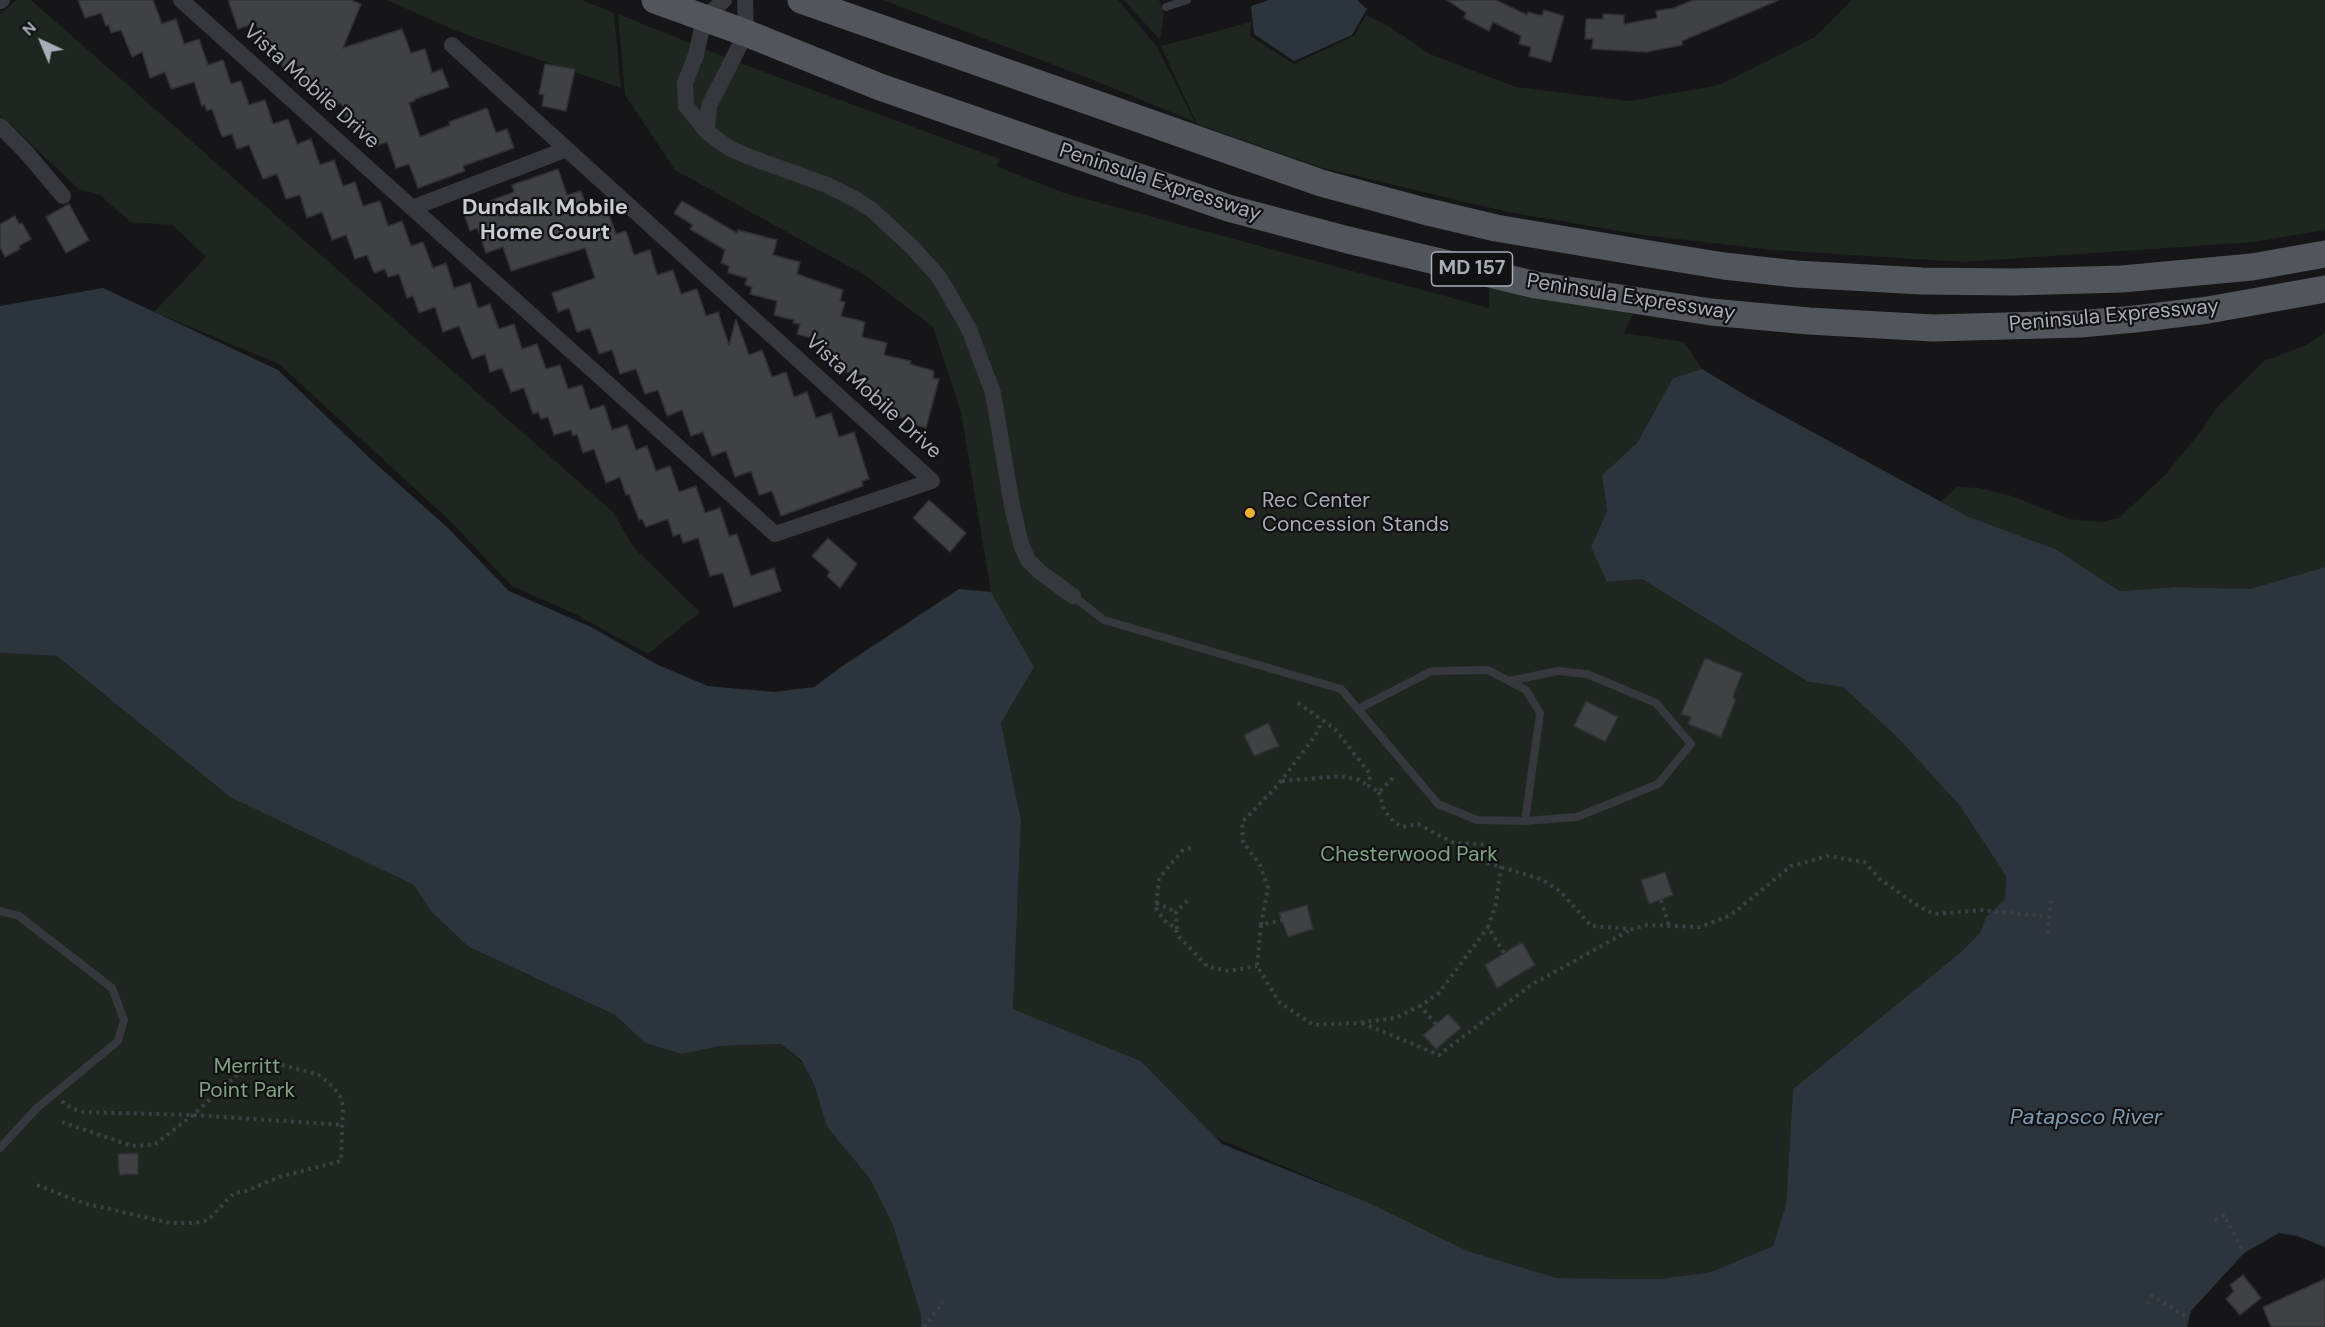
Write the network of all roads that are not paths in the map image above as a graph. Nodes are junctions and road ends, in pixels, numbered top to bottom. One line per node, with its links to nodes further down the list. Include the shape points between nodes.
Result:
1 (181, 0): 15 (street, Vista Mobile Drive)
2 (655, 0): 8 (main road, Peninsula Expressway / MD 157)
3 (724, 0): 8 (street)
4 (745, 0): 9 (street)
5 (801, 0): 16 (main road, Peninsula Expressway / MD 157, via 1321,183 1496,228 1650,254 1796,274 2013,282 2122,279 2252,267)
6 (1187, 0): 7 (lane)
7 (1166, 7)
8 (704, 19): 9 (main road, Peninsula Expressway / MD 157); 12 (street, via 685,83 685,97 686,106)
9 (746, 33): 12 (street, via 709,106); 17 (main road, Peninsula Expressway / MD 157, via 880,87 1228,207 1536,285 1711,312 1933,328 2135,319)
10 (452, 45): 13 (street, Vista Mobile Drive)
11 (0, 126): 14 (street)
12 (707, 132): 18 (street, via 729,148 855,199 872,210 939,277 969,329 993,393 1021,544 1028,560)
13 (567, 149): 15 (street); 15 (street, Vista Mobile Drive, via 932,481 775,534)
14 (63, 196)
15 (412, 208)
16 (2325, 254)
17 (2325, 289)
18 (1073, 596): 20 (lane, via 1104,620 1341,689)
19 (1509, 681): 20 (lane, via 1488,670 1432,671); 21 (lane, via 1526,690 1540,713); 21 (lane, via 1558,671 1587,674 1656,703 1690,744 1658,784 1577,818)
20 (1358, 709): 21 (lane, via 1438,804 1478,820)
21 (1525, 821)
22 (0, 911): 23 (lane, via 19,916 112,988 124,1020 118,1041 37,1108)
23 (1, 1145)

